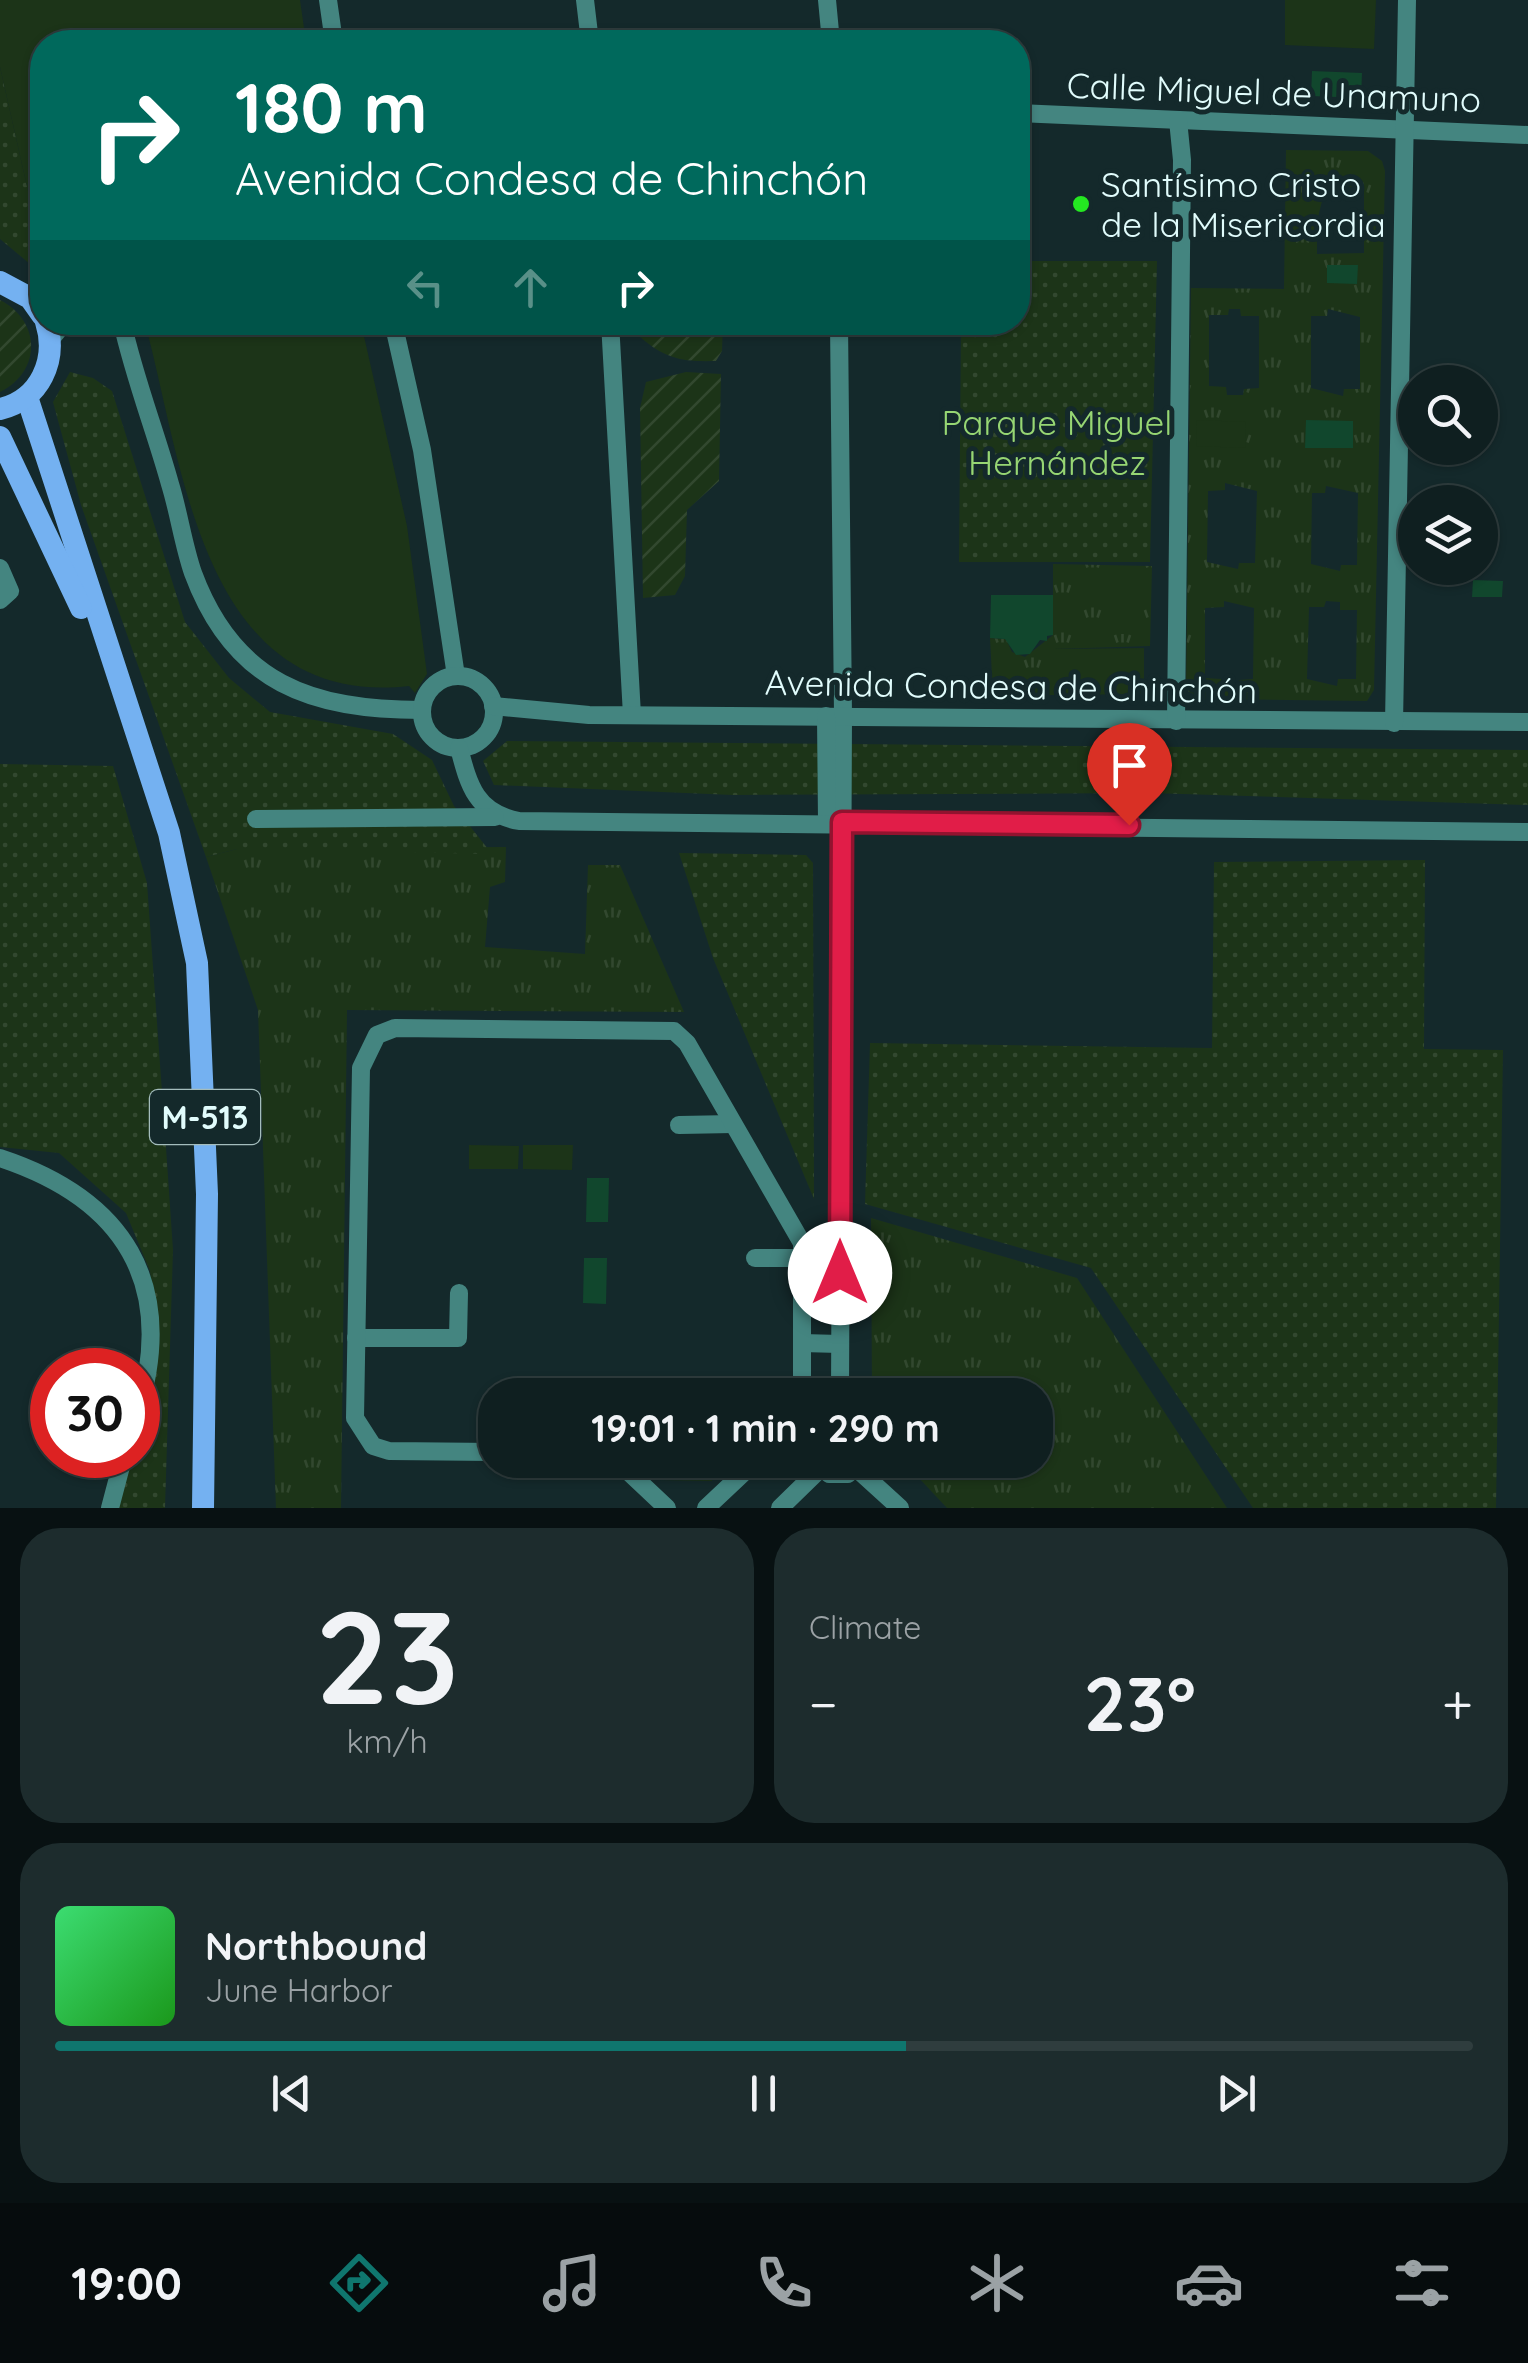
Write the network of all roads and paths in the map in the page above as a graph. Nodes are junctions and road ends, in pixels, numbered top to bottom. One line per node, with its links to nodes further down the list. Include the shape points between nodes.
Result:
1 (328, 0): 5 (street)
2 (584, 0): 6 (street)
3 (827, 0): 7 (street)
4 (1407, 0): 10 (street)
5 (332, 30)
6 (588, 30)
7 (830, 30)
8 (1030, 114): 9 (street, Calle Miguel de Unamuno)
9 (1178, 120): 10 (street, Calle Miguel de Unamuno); 29 (street)
10 (1405, 130): 11 (street, Calle Miguel de Unamuno); 31 (street)
11 (1528, 135)
12 (0, 282): 13 (main road)
13 (30, 298)
14 (53, 335): 19 (main road, via 45,372)
15 (125, 335): 26 (street, via 192,571 212,616 238,650 284,688 313,700)
16 (396, 335): 24 (street, via 422,450)
17 (611, 335): 27 (street)
18 (838, 335): 28 (street)
19 (26, 397): 20 (main road); 32 (main road, M-513)
20 (0, 410)
21 (0, 436): 32 (main road, M-513)
22 (0, 568): 23 (street, via 10,590)
23 (0, 600)
24 (456, 676): 25 (street, via 484,687); 26 (street, via 436,683)
25 (493, 706): 27 (street, Avenida Condesa de Chinchón); 33 (street, via 486,734)
26 (422, 710): 33 (street, via 437,741)
27 (632, 716): 28 (street, Avenida Condesa de Chinchón)
28 (835, 716): 29 (street, Avenida Condesa de Chinchón); 36 (street)
29 (1176, 721): 31 (street, Avenida Condesa de Chinchón)
30 (1528, 722): 31 (street, Avenida Condesa de Chinchón)
31 (1394, 724)
32 (137, 735): 57 (main road, M-513, via 169,833 198,962 206,1194)
33 (459, 748): 34 (street, via 469,787)
34 (496, 817): 35 (street); 36 (street)
35 (256, 819)
36 (835, 822): 37 (street); 46 (street)
37 (1528, 832)
38 (733, 1124): 39 (street); 42 (street, via 802,1243); 44 (street, via 674,1031 395,1028 377,1036 362,1068)
39 (680, 1125)
40 (0, 1158): 47 (street, via 78,1192 112,1224 134,1256)
41 (755, 1258): 42 (street)
42 (802, 1258): 45 (street)
43 (460, 1294): 44 (street, via 458,1338)
44 (356, 1338): 50 (street, via 354,1418 373,1446)
45 (802, 1343): 46 (street); 48 (street)
46 (840, 1344): 49 (street)
47 (149, 1348)
48 (802, 1378)
49 (840, 1378)
50 (478, 1452)
51 (118, 1478): 56 (street)
52 (635, 1478): 58 (street)
53 (738, 1478): 59 (street)
54 (808, 1478): 60 (street)
55 (870, 1478): 61 (street)
56 (110, 1508)
57 (203, 1508)
58 (667, 1508)
59 (706, 1508)
60 (780, 1508)
61 (900, 1508)

